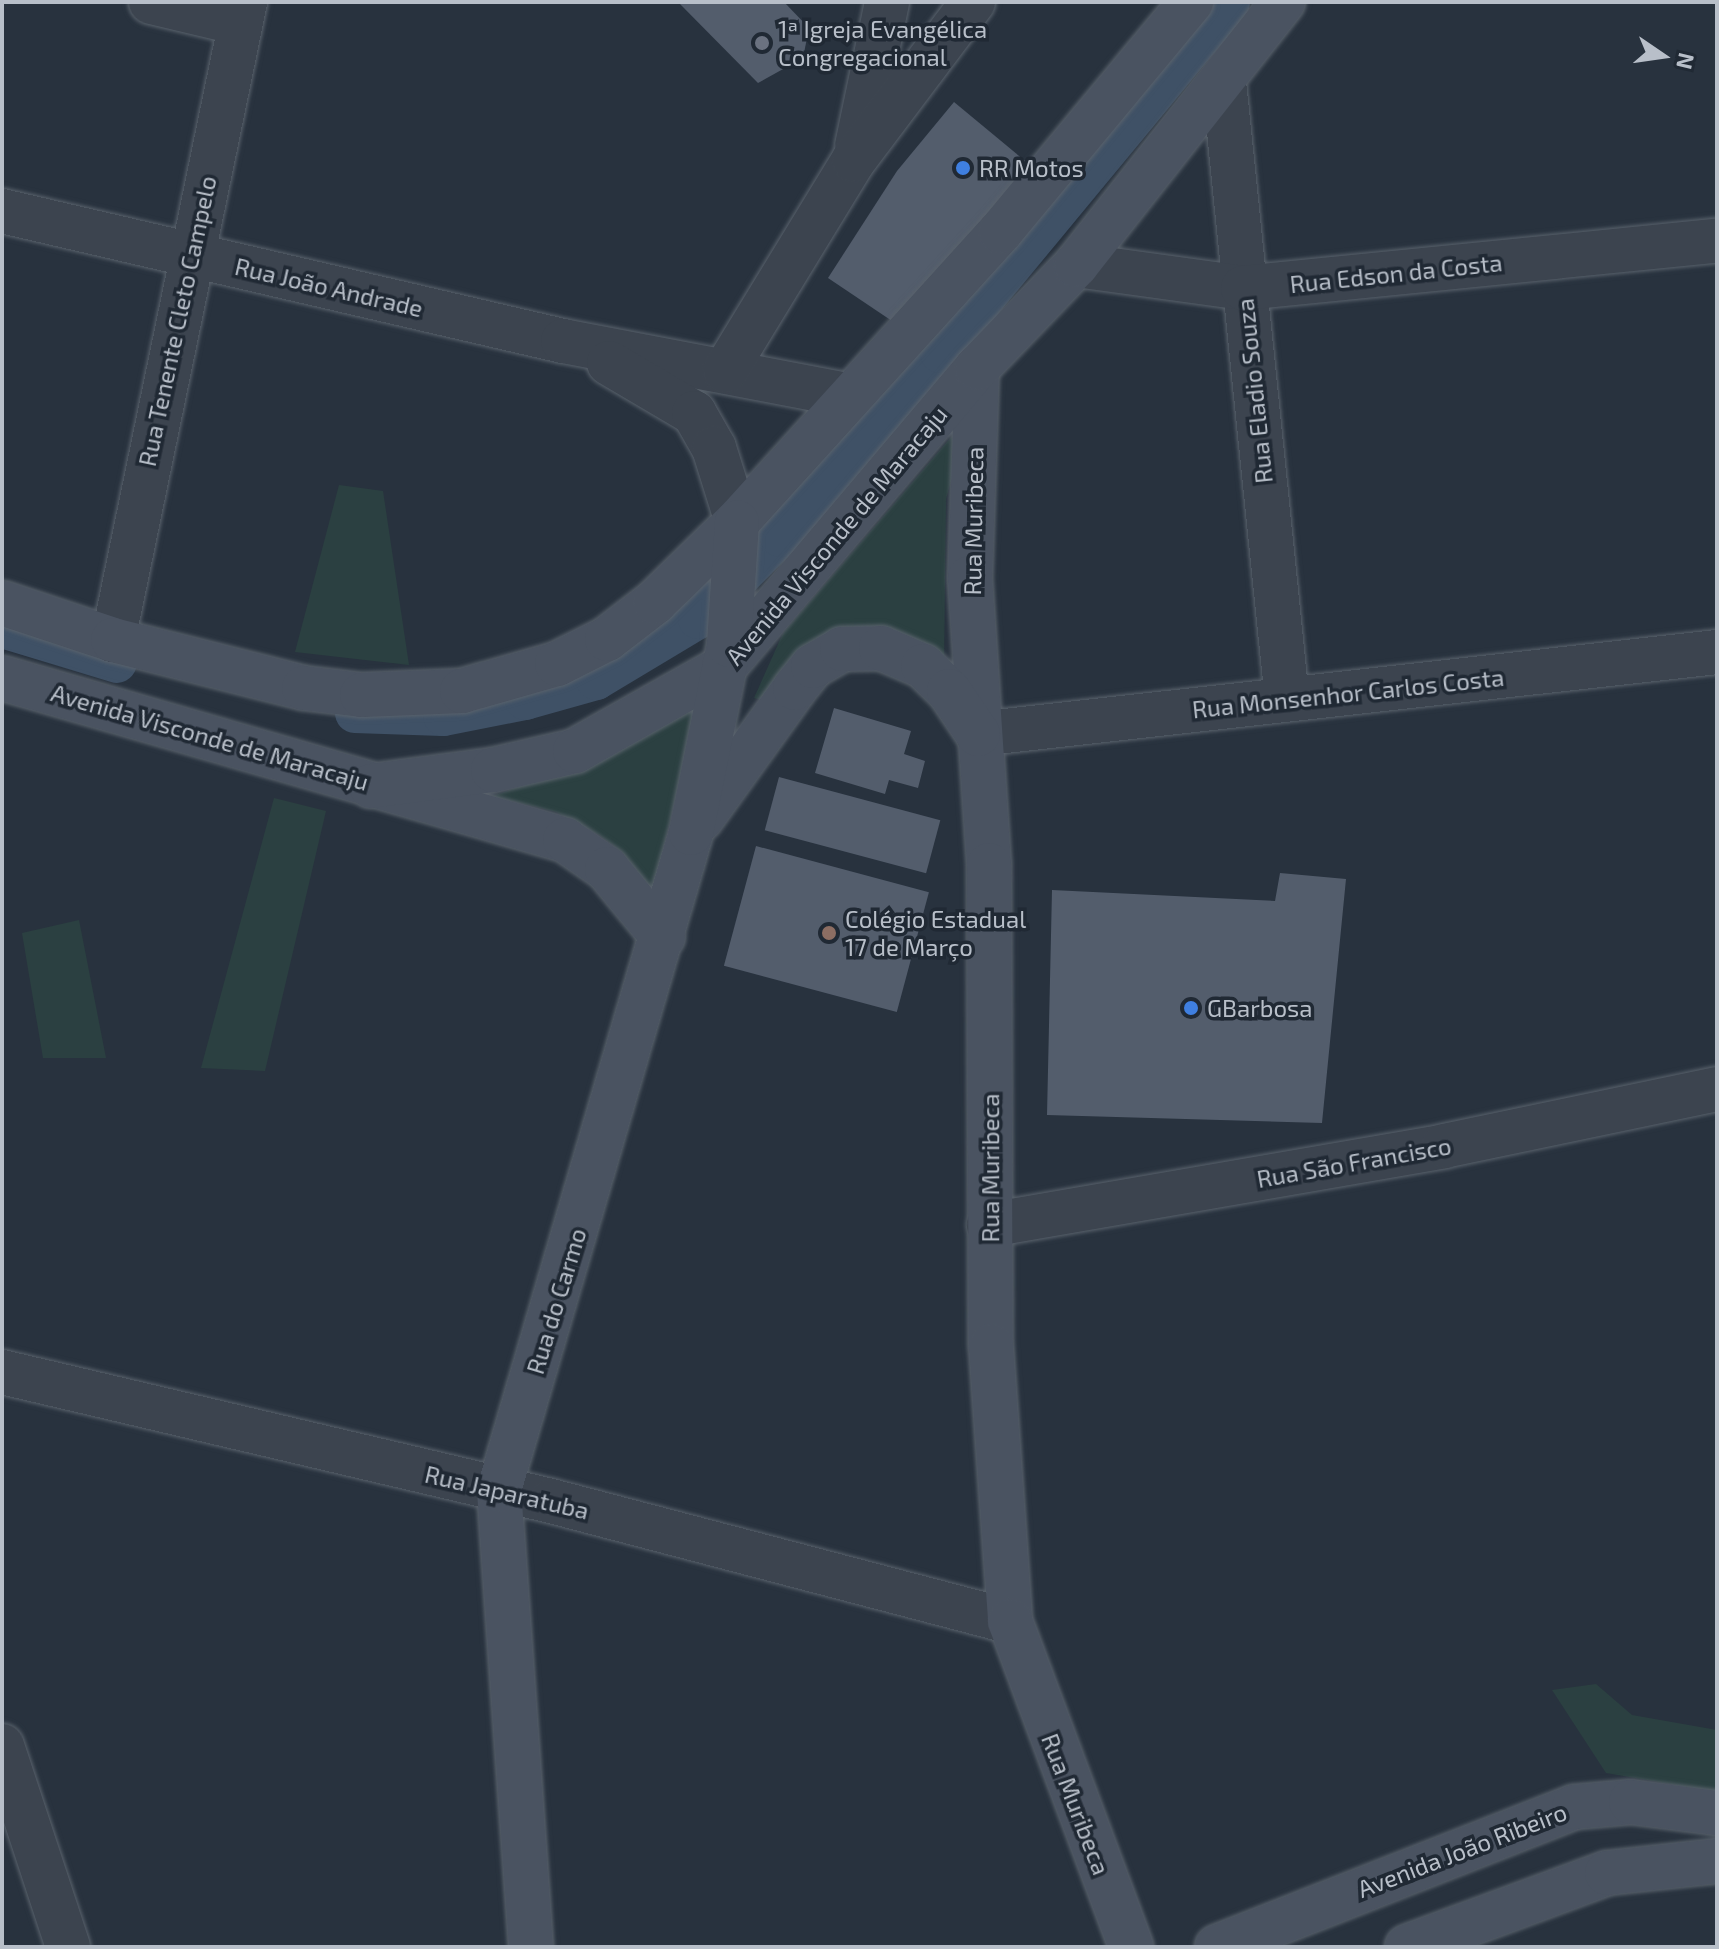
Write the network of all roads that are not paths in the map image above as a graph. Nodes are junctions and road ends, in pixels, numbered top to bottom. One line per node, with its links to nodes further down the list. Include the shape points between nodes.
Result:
1 (151, 2): 6 (street)
2 (887, 2): 8 (street)
3 (1191, 2): 17 (main road, via 1001,231)
4 (1283, 2): 7 (main road, Avenida Visconde de Maracaju)
5 (953, 9): 8 (street)
6 (243, 12): 11 (street, Rua Tenente Cleto Campelo)
7 (1224, 82): 12 (main road, Avenida Visconde de Maracaju); 13 (street, Rua Eladio Souza)
8 (854, 160): 16 (street)
9 (2, 211): 11 (street, Rua João Andrade)
10 (1717, 241): 13 (street, Rua Edson da Costa)
11 (189, 255): 14 (street, Rua João Andrade); 20 (street, Rua Tenente Cleto Campelo)
12 (1076, 265): 13 (street, Rua Edson da Costa); 15 (main road, Avenida Visconde de Maracaju)
13 (1243, 288): 24 (street, Rua Eladio Souza)
14 (563, 341): 16 (street, Rua João Andrade); 18 (street, Rua João Andrade, via 652,384 694,413 714,448)
15 (977, 368): 22 (main road, Avenida Visconde de Maracaju); 25 (main road, Rua Muribeca, via 970,532)
16 (725, 371): 17 (street, Rua João Andrade)
17 (846, 395): 18 (main road)
18 (736, 540): 20 (main road, via 607,639 546,668 462,691 362,695 304,688); 22 (main road, Rua do Carmo)
19 (2, 603): 20 (main road)
20 (113, 640)
21 (1717, 652): 24 (street, Rua Monsenhor Carlos Costa)
22 (727, 656): 26 (main road, Avenida Visconde de Maracaju, via 575,751 493,770); 27 (main road, Rua do Carmo)
23 (2, 678): 26 (main road, Avenida Visconde de Maracaju)
24 (1287, 699): 25 (street, Rua Monsenhor Carlos Costa)
25 (978, 734): 27 (main road, via 949,691 923,666 881,648 842,649 813,666); 30 (main road, Rua Muribeca, via 989,865)
26 (371, 786): 28 (main road, via 565,840 607,869)
27 (691, 833): 28 (main road, Rua do Carmo)
28 (663, 937): 32 (main road, Rua do Carmo)
29 (1717, 1089): 30 (street, Rua São Francisco, via 1444,1146)
30 (989, 1225): 33 (main road, Rua Muribeca)
31 (2, 1372): 32 (street, Rua Japaratuba)
32 (499, 1490): 33 (street, Rua Japaratuba); 38 (main road, Rua do Carmo)
33 (1010, 1621): 39 (main road, Rua Muribeca)
34 (2, 1746): 37 (street)
35 (1717, 1813): 40 (main road, Avenida João Ribeiro, via 1631,1802 1574,1807)
36 (1717, 1861): 41 (main road, via 1607,1873)
37 (68, 1947)
38 (531, 1947)
39 (1131, 1947)
40 (1217, 1947)
41 (1407, 1947)

